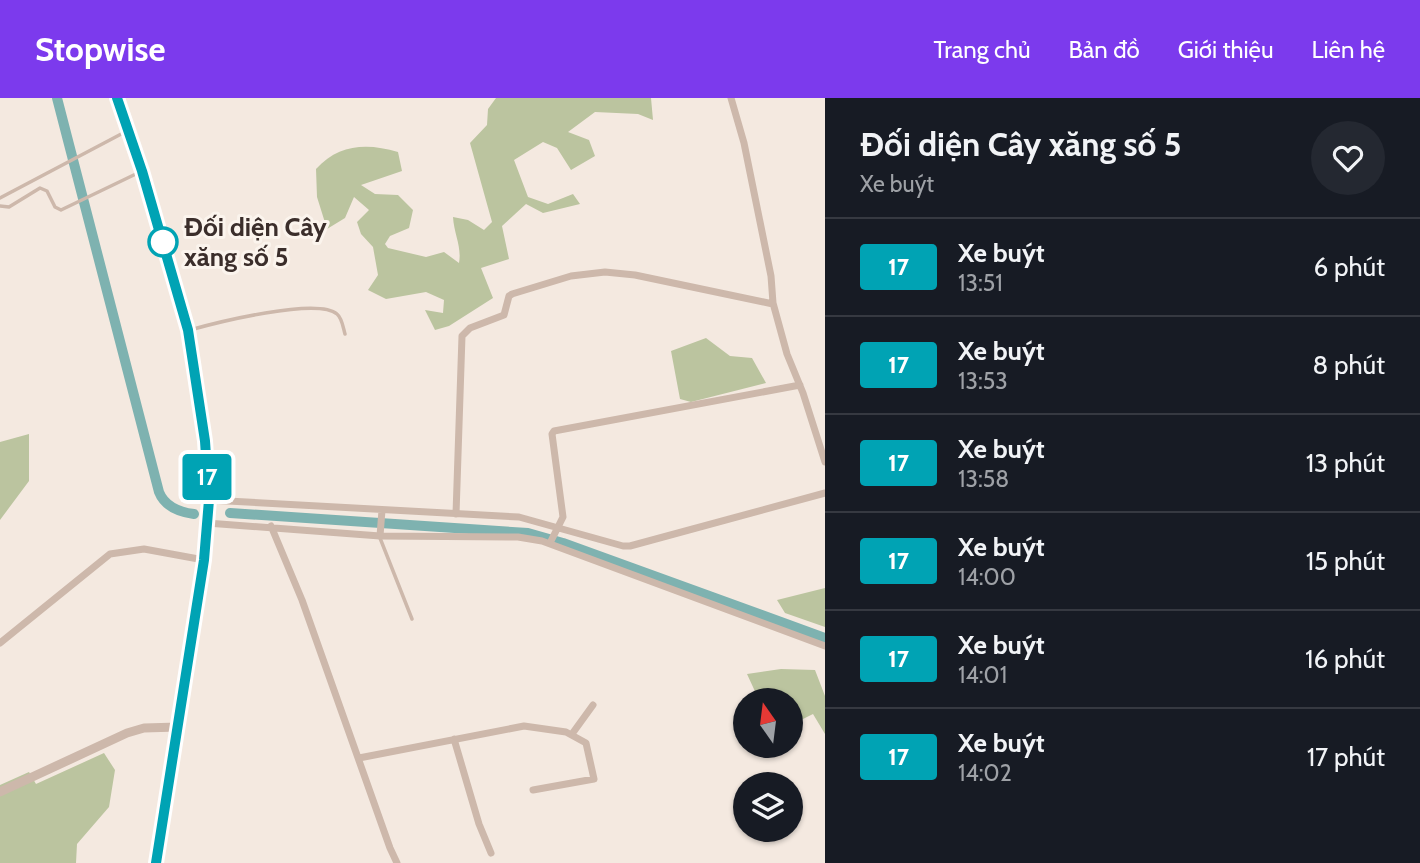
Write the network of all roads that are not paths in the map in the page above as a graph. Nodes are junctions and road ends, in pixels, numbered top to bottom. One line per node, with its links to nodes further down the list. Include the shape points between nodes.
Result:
1 (117, 98): 3 (highway)
2 (731, 98): 7 (street, via 772,276)
3 (129, 130): 4 (highway); 5 (lane)
4 (142, 171): 6 (lane, via 63,209 55,207 47,191 40,188 9,207); 8 (highway)
5 (0, 198)
6 (0, 206)
7 (773, 304): 10 (street); 15 (street, via 605,272 571,276 512,294 504,315 470,328 462,336)
8 (188, 330): 9 (lane, via 240,317 318,309 337,314); 13 (highway)
9 (345, 334)
10 (800, 385): 11 (street); 18 (street, via 554,431 563,517)
11 (825, 462)
12 (825, 493): 18 (street, via 631,546)
13 (209, 500): 14 (street); 16 (highway)
14 (382, 510): 15 (street); 19 (street)
15 (456, 514): 18 (street, via 519,517)
16 (207, 523): 17 (street); 21 (highway)
17 (271, 526): 19 (street); 29 (street)
18 (558, 528): 20 (street)
19 (380, 536): 20 (street, via 518,537); 22 (lane)
20 (550, 543): 24 (street)
21 (204, 560): 23 (street, via 144,549 110,554); 26 (highway)
22 (412, 619)
23 (0, 643)
24 (825, 646)
25 (593, 705): 27 (street)
26 (178, 727): 31 (street, via 144,727 127,733); 33 (highway)
27 (572, 734): 28 (street, via 524,726); 30 (street, via 586,743 594,779)
28 (454, 739): 29 (street); 32 (street)
29 (359, 758): 34 (street)
30 (533, 790)
31 (0, 793)
32 (491, 853)
33 (156, 863)
34 (397, 863)

